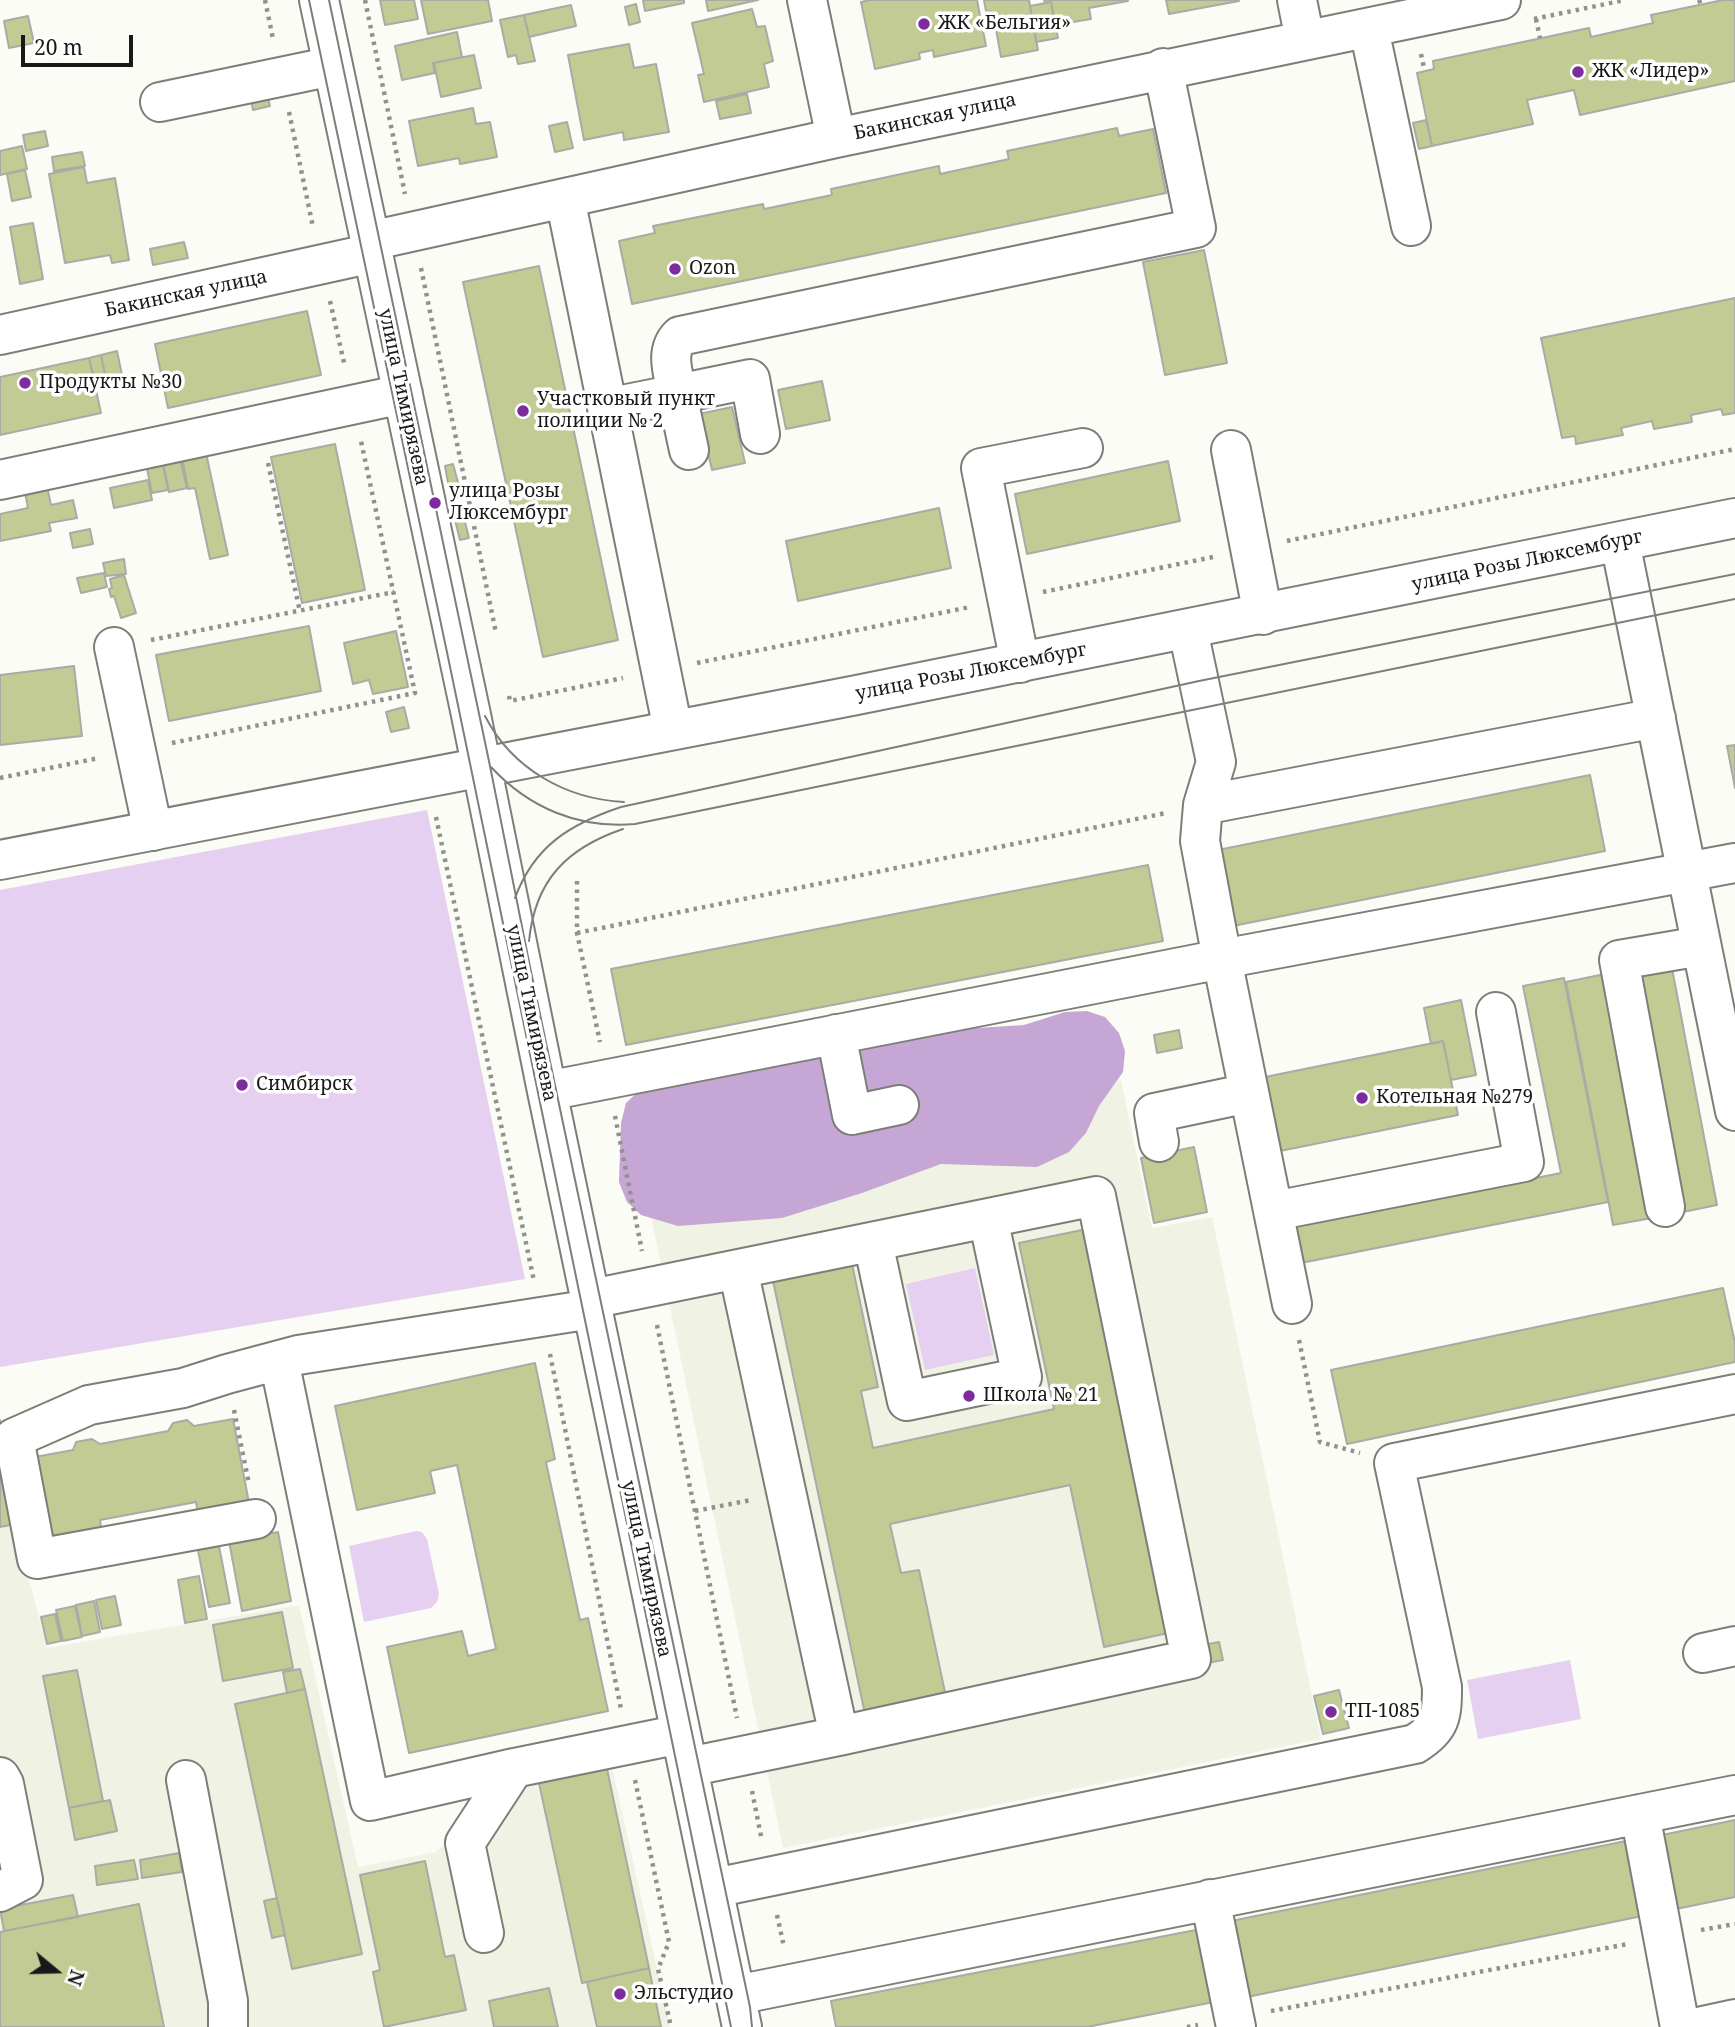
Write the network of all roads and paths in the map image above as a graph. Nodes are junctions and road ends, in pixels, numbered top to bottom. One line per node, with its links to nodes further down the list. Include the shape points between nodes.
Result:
1 (265, 0): 13 (path)
2 (319, 0): 11 (street, улица Тимирязева)
3 (365, 0): 16 (path)
4 (807, 0): 15 (street)
5 (1297, 0): 10 (street)
6 (1501, 0): 8 (street, Бакинская улица)
7 (1536, 19): 9 (path)
8 (1369, 29): 10 (street, Бакинская улица); 18 (street)
9 (1540, 38)
10 (1306, 40): 12 (street, Бакинская улица)
11 (333, 66): 13 (street); 19 (street, улица Тимирязева)
12 (1163, 68): 15 (street, Бакинская улица); 24 (street, via 1196,228 680,336 670,354)
13 (282, 77): 14 (street); 21 (path)
14 (160, 102)
15 (836, 138): 17 (street, Бакинская улица)
16 (404, 191)
17 (565, 198): 19 (street, Бакинская улица); 26 (street)
18 (1411, 226)
19 (371, 247): 21 (street, Бакинская улица); 23 (street, улица Тимирязева)
20 (419, 260): 42 (path)
21 (325, 278): 22 (street, Бакинская улица); 25 (path)
22 (0, 335)
23 (402, 394): 25 (street); 50 (street, улица Тимирязева)
24 (677, 394): 26 (street); 28 (street, via 750,379); 31 (street)
25 (353, 404): 27 (street); 37 (path)
26 (607, 408): 45 (street)
27 (260, 424): 33 (street); 39 (path)
28 (760, 435)
29 (1083, 448): 38 (street, via 981,468)
30 (1735, 449): 36 (path)
31 (689, 450)
32 (1231, 450): 36 (street)
33 (0, 480)
34 (1735, 518): 35 (street, улица Розы Люксембург)
35 (1620, 542): 40 (street, улица Розы Люксембург); 47 (street)
36 (1250, 549): 38 (path); 40 (street)
37 (394, 592): 39 (path); 49 (path, via 415,693)
38 (1007, 599): 44 (street); 45 (path)
39 (300, 612): 43 (path)
40 (1264, 615): 41 (street, улица Розы Люксембург)
41 (1188, 630): 44 (street, улица Розы Люксембург); 52 (street, via 1216,762)
42 (496, 634)
43 (114, 647): 49 (street)
44 (1020, 663): 48 (street, улица Розы Люксембург)
45 (661, 670): 46 (path, via 510,701); 48 (street)
46 (508, 688)
47 (1656, 718): 52 (street); 57 (street)
48 (673, 730): 50 (street, улица Розы Люксембург)
49 (136, 751): 51 (path); 54 (street)
50 (482, 769): 54 (street, улица Розы Люксембург); 65 (street, улица Тимирязева)
51 (0, 778)
52 (1203, 805): 59 (path); 60 (street, via 1200,841)
53 (434, 809): 78 (path)
54 (153, 831): 55 (street, улица Розы Люксембург)
55 (0, 860)
56 (1735, 863): 57 (street)
57 (1686, 872): 60 (street); 61 (street)
58 (577, 881): 59 (path)
59 (577, 933): 64 (path)
60 (1222, 959): 63 (street); 66 (street)
61 (1714, 959): 68 (street); 70 (street, via 1619,960)
62 (1496, 1012): 71 (street, via 1524,1162)
63 (836, 1034): 64 (street); 67 (street, via 852,1115)
64 (607, 1080): 65 (street); 75 (path)
65 (547, 1091): 76 (street, улица Тимирязева)
66 (1249, 1093): 69 (street, via 1153,1113); 71 (street)
67 (899, 1105)
68 (1735, 1111)
69 (1159, 1142)
70 (1665, 1207)
71 (1274, 1211): 77 (street)
72 (988, 1218): 73 (street); 73 (street, via 1022,1377 908,1401); 84 (street, via 1096,1196 1191,1659)
73 (873, 1242): 74 (street)
74 (738, 1269): 75 (street); 84 (street)
75 (649, 1287): 76 (street); 87 (path)
76 (592, 1304): 78 (street); 86 (street, улица Тимирязева)
77 (1292, 1304): 82 (path, via 1320,1442)
78 (542, 1317): 79 (street); 85 (path)
79 (279, 1360): 80 (street); 88 (street, via 369,1801)
80 (227, 1374): 83 (path); 83 (street, via 183,1388 89,1405 14,1438 37,1559)
81 (1735, 1394): 82 (street)
82 (1394, 1463): 93 (street, via 1442,1686 1442,1712 1432,1733 1415,1744)
83 (256, 1519)
84 (839, 1736): 87 (street)
85 (628, 1744): 86 (street); 88 (street); 105 (path, via 669,1942 658,1969)
86 (685, 1751): 87 (street); 94 (street, улица Тимирязева)
87 (745, 1755): 93 (path)
88 (514, 1768): 98 (street, via 465,1843)
89 (0, 1777): 95 (street, via 23,1880)
90 (186, 1780): 104 (street, via 228,2001)
91 (1735, 1795): 92 (street)
92 (1640, 1814): 96 (street); 99 (street)
93 (770, 1877): 94 (street); 100 (path)
94 (714, 1888): 101 (street, улица Тимирязева)
95 (0, 1892)
96 (1210, 1899): 100 (street); 103 (street)
97 (1735, 1924): 99 (path)
98 (484, 1933)
99 (1663, 1938): 103 (path); 107 (street)
100 (792, 1982): 101 (street)
101 (739, 2011)
102 (1735, 2019): 108 (street)
103 (1235, 2023): 106 (path)
104 (228, 2027)
105 (671, 2027)
106 (1187, 2027)
107 (1680, 2027)
108 (1698, 2027)

